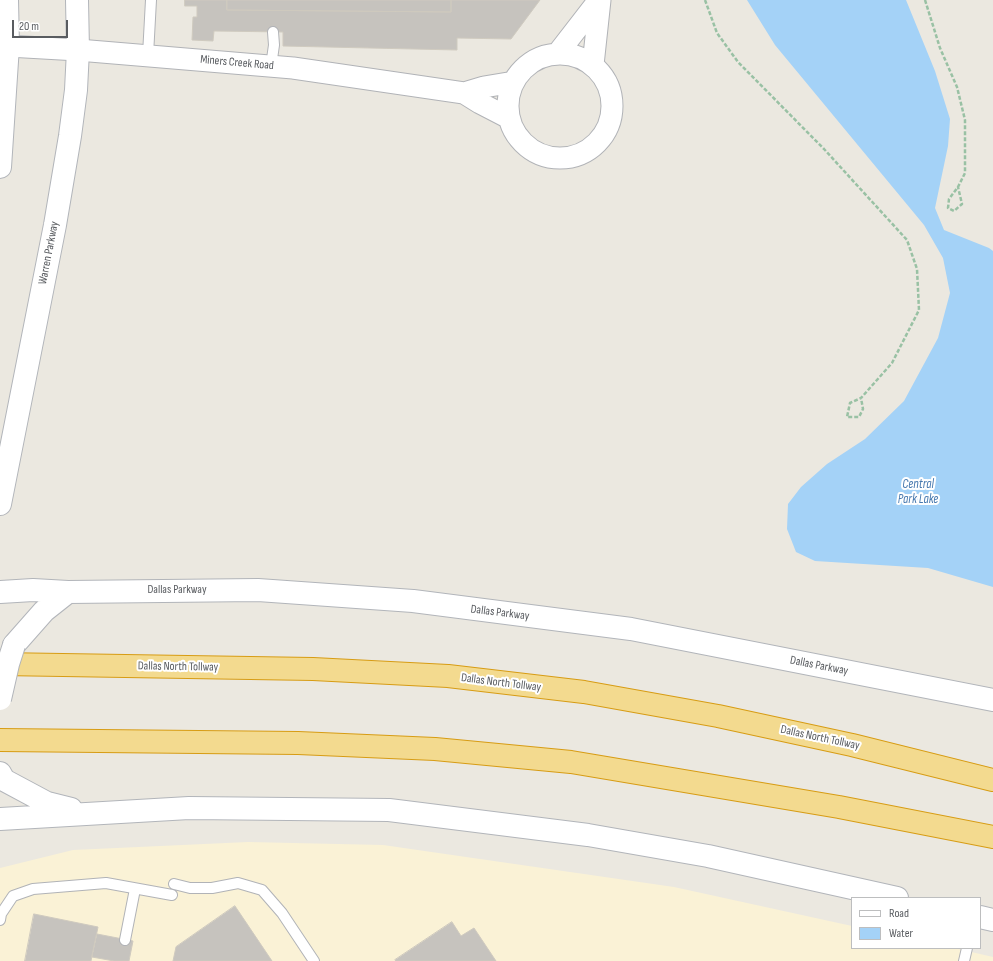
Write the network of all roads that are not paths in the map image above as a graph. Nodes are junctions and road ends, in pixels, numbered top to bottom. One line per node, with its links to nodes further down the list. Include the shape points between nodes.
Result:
1 (7, 0): 6 (main road)
2 (77, 0): 7 (main road, Warren Parkway)
3 (151, 0): 9 (lane)
4 (600, 0): 8 (street); 10 (street)
5 (274, 32): 11 (lane)
6 (8, 46): 7 (street, Miners Creek Road); 15 (main road)
7 (78, 50): 9 (street, Miners Creek Road); 16 (main road, Warren Parkway, via 76,90 57,217)
8 (558, 53): 10 (street, via 571,54); 12 (street, via 540,57 525,67)
9 (148, 56): 11 (street, Miners Creek Road)
10 (593, 64): 14 (street, via 604,76 613,105 611,120 605,134 595,146 582,154 567,158 551,158 537,153 524,144)
11 (271, 66): 13 (street, Miners Creek Road)
12 (514, 82): 13 (street, Miners Creek Road); 14 (street, via 508,100)
13 (464, 93): 14 (street, Miners Creek Road)
14 (509, 118)
15 (0, 167)
16 (0, 504)
17 (0, 592): 18 (main road, Dallas Parkway)
18 (68, 592): 20 (main road, bridge, via 44,610 14,645); 21 (main road, Dallas Parkway, via 258,590 413,602 632,630)
19 (0, 664): 24 (highway, Dallas North Tollway, via 313,669 448,676 584,692 718,716 852,745)
20 (0, 699)
21 (993, 700)
22 (0, 740): 27 (highway, via 298,743 443,750 571,762)
23 (2, 777): 25 (main road, via 47,803)
24 (993, 780)
25 (89, 814): 26 (main road); 31 (main road, via 189,808 389,810 588,834 708,856)
26 (0, 819)
27 (993, 837)
28 (174, 884): 39 (lane, via 190,888 212,888 238,883 262,890 282,912)
29 (135, 889): 30 (lane); 35 (lane, via 106,883 33,889 13,896); 37 (lane)
30 (172, 895)
31 (892, 897)
32 (993, 915): 33 (main road)
33 (981, 917)
34 (981, 917): 36 (main road)
35 (0, 920)
36 (993, 920)
37 (126, 940)
38 (967, 949): 40 (lane)
39 (314, 961)
40 (964, 961)

